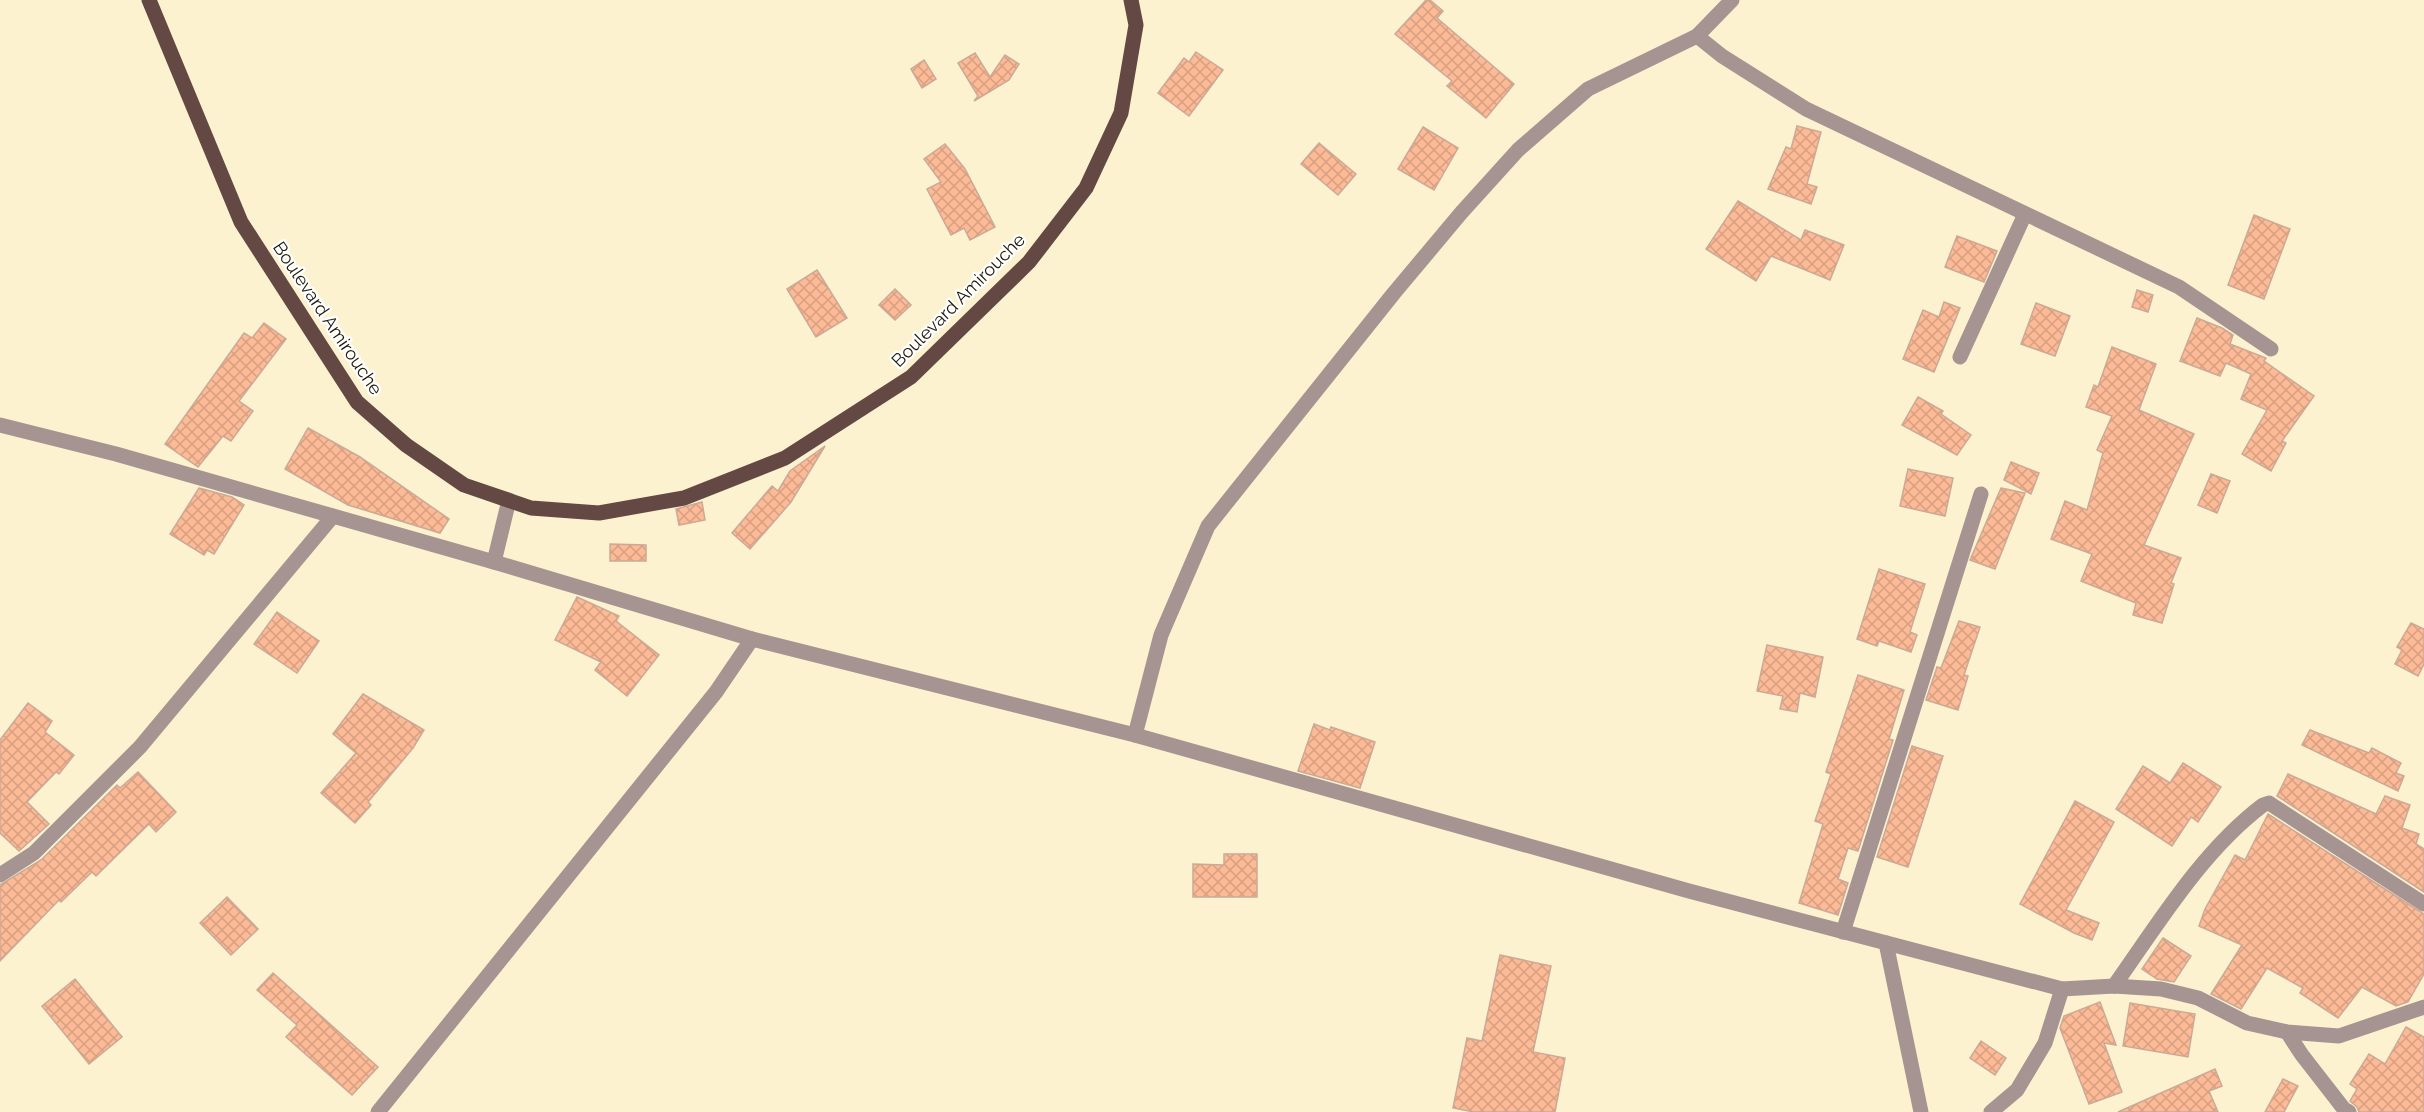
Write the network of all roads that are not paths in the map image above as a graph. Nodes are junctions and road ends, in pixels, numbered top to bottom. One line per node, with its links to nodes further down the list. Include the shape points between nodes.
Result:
1 (149, 0): 10 (main road, Boulevard Amirouche, via 242,222 357,402 406,445 464,485)
2 (1131, 0): 10 (main road, Boulevard Amirouche, via 1136,25 1121,114 1086,188 1029,262 911,377 785,458 684,498 599,513 531,508)
3 (1732, 0): 4 (street)
4 (1697, 36): 5 (street, via 1806,109); 14 (street, via 1588,89 1518,150 1402,284 1244,480 1208,526 1161,635)
5 (2025, 214): 6 (street, via 2179,287); 7 (street)
6 (2271, 349)
7 (1960, 357)
8 (0, 424): 11 (street)
9 (1981, 494): 17 (street)
10 (509, 500): 12 (street)
11 (333, 516): 12 (street); 15 (street, via 140,747 34,854)
12 (494, 562): 13 (street)
13 (752, 639): 14 (street); 23 (street, via 716,692)
14 (1135, 735): 17 (street)
15 (0, 875)
16 (2424, 903): 19 (street, via 2269,803 2228,837 2188,881)
17 (1843, 932): 18 (street)
18 (1886, 943): 20 (street); 24 (street)
19 (2115, 986): 20 (street); 22 (street, via 2161,989 2198,998 2247,1023)
20 (2062, 989): 25 (street, via 2045,1043 2017,1090)
21 (2424, 1007): 22 (street, via 2339,1036)
22 (2287, 1032): 26 (street)
23 (378, 1112)
24 (1921, 1112)
25 (1991, 1112)
26 (2349, 1112)

